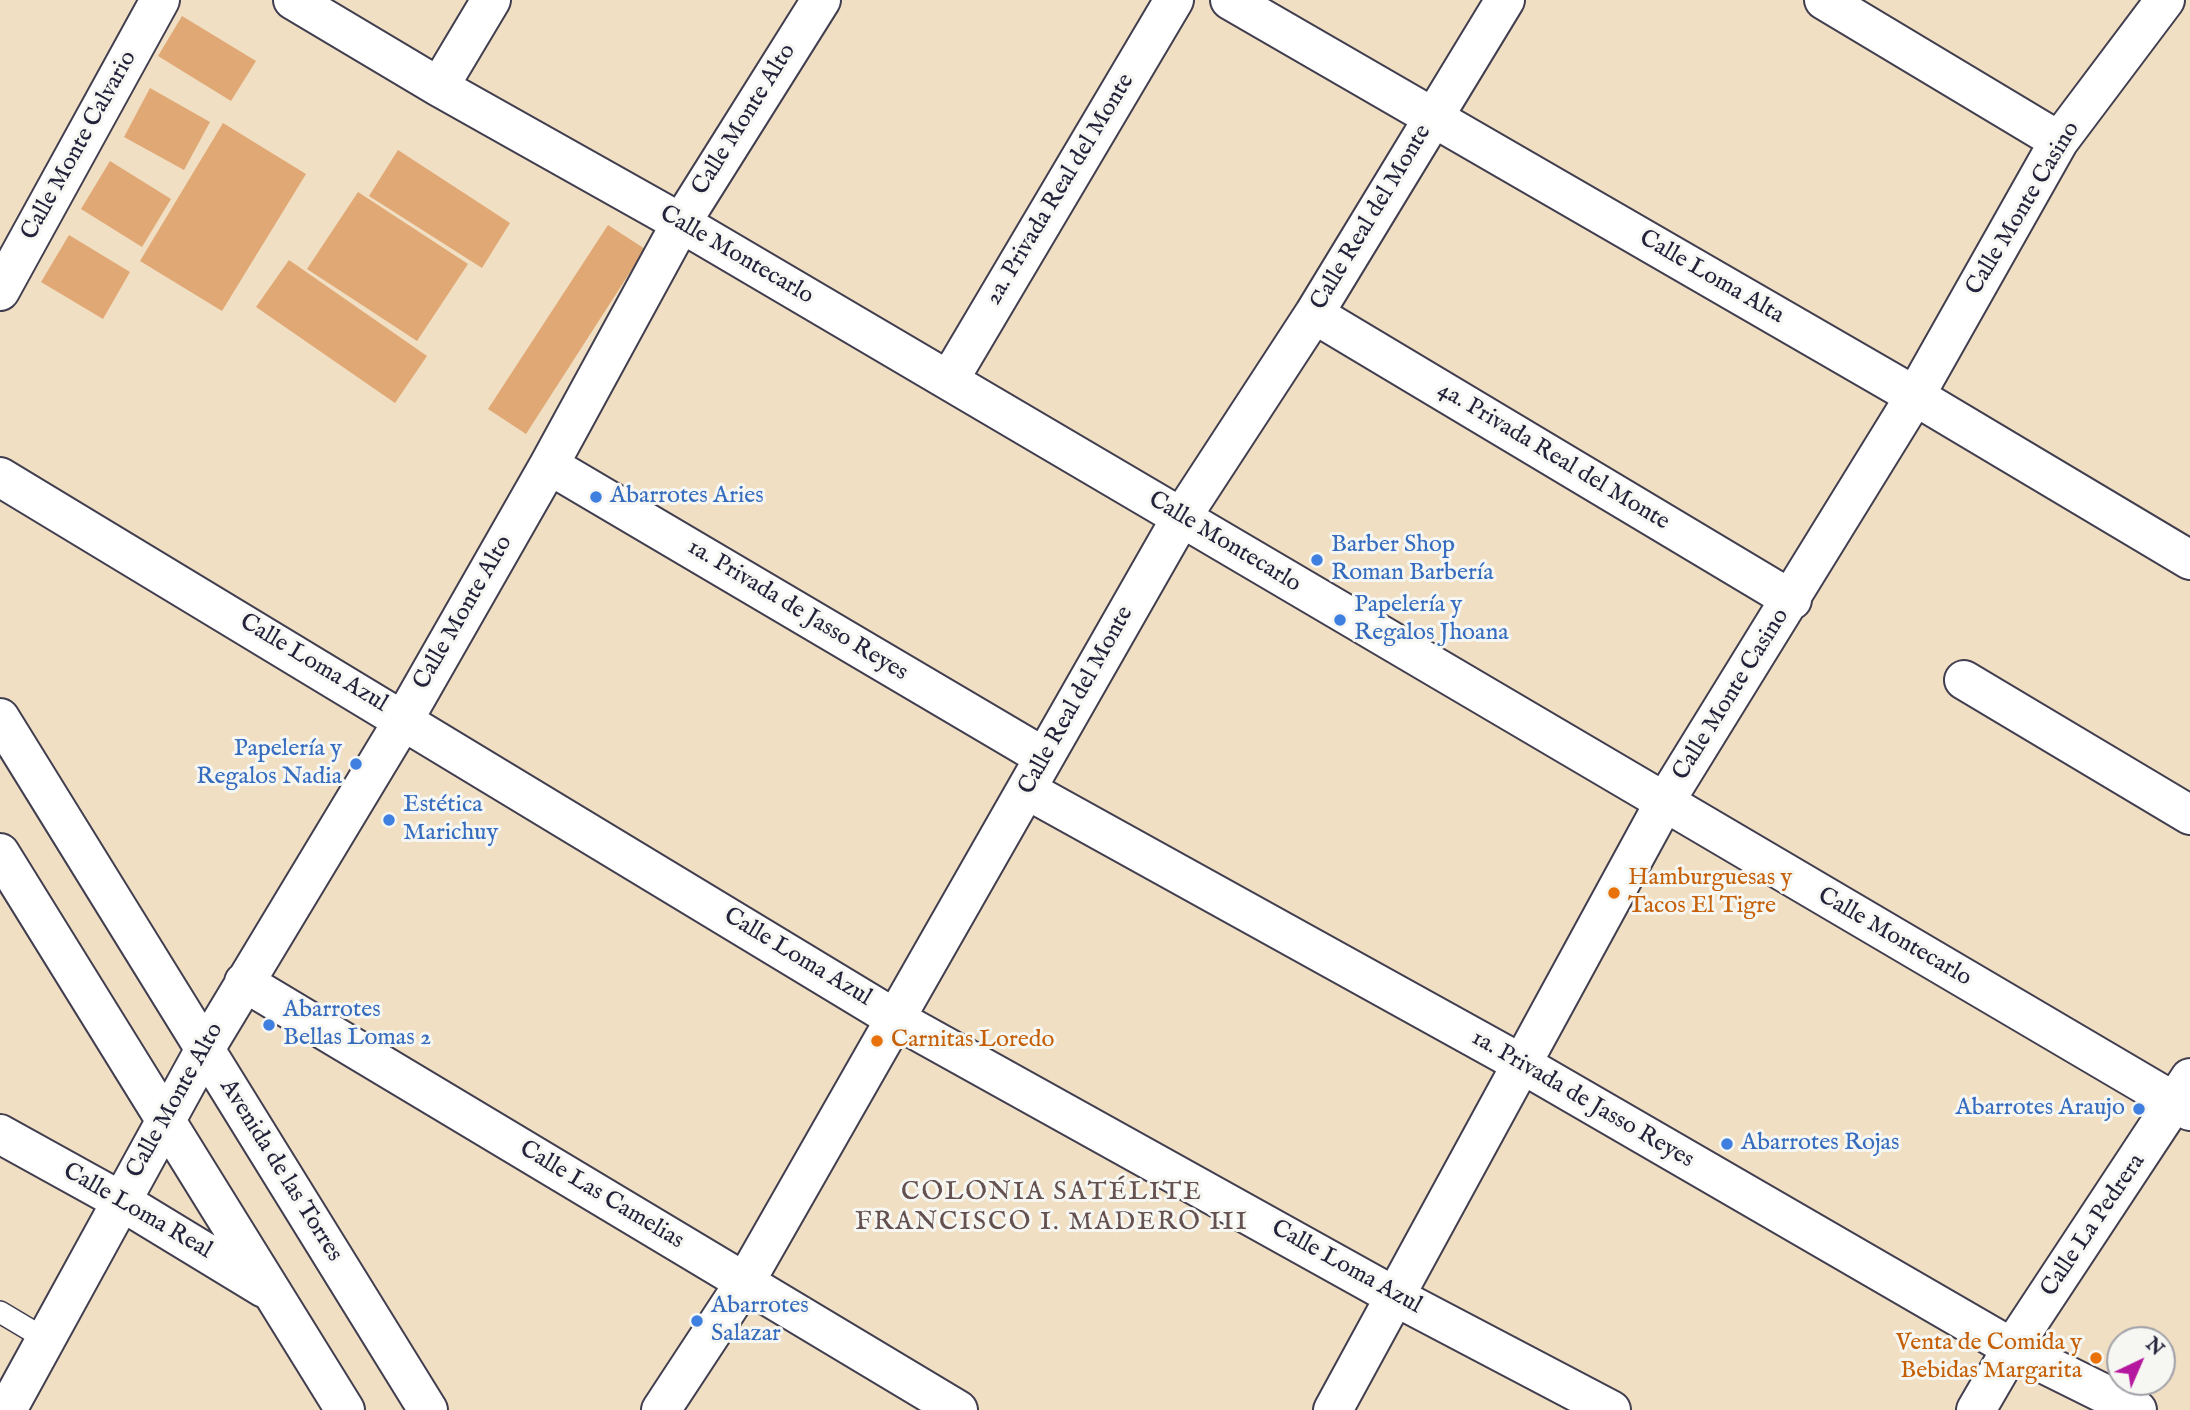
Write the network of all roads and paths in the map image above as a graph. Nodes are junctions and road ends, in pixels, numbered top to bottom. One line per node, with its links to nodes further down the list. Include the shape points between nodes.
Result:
1 (160, 0): 14 (street, Calle Monte Calvario)
2 (293, 0): 10 (street, Calle Montecarlo)
3 (491, 0): 10 (street)
4 (821, 0): 13 (street, Calle Monte Alto)
5 (1174, 0): 16 (street, 2a. Privada Real del Monte)
6 (1230, 0): 11 (street, Calle Loma Alta)
7 (1505, 0): 11 (street, Calle Real del Monte)
8 (1824, 0): 12 (street)
9 (2167, 6): 12 (street, Calle Monte Casino)
10 (439, 87): 13 (street, Calle Montecarlo)
11 (1433, 117): 15 (street, Calle Real del Monte); 17 (street, Calle Loma Alta)
12 (2059, 141): 17 (street, Calle Monte Casino)
13 (681, 223): 16 (street, Calle Montecarlo); 18 (street, Calle Monte Alto)
14 (0, 291)
15 (1314, 314): 20 (street, Calle Real del Monte); 22 (street, 4a. Privada Real del Monte)
16 (949, 380): 20 (street, Calle Montecarlo)
17 (1915, 396): 21 (street, Calle Loma Alta); 22 (street, Calle Monte Casino)
18 (549, 465): 25 (street, Calle Monte Alto); 26 (street, 1a. Privada de Jasso Reyes)
19 (0, 477): 25 (street, Calle Loma Azul)
20 (1181, 518): 26 (street, Calle Real del Monte); 27 (street, Calle Montecarlo)
21 (2190, 560)
22 (1792, 600): 27 (street, Calle Monte Casino)
23 (1964, 680): 28 (street)
24 (0, 718): 32 (street, Avenida de las Torres)
25 (404, 719): 30 (street, Calle Monte Alto); 31 (street, Calle Loma Azul)
26 (1035, 773): 31 (street, Calle Real del Monte); 33 (street, 1a. Privada de Jasso Reyes)
27 (1664, 803): 33 (street, Calle Monte Casino); 34 (street, Calle Montecarlo)
28 (2190, 815)
29 (0, 853): 35 (street)
30 (244, 982): 32 (street, Calle Monte Alto); 38 (street, Calle Las Camelias)
31 (894, 1018): 38 (street, Calle Real del Monte); 40 (street, Calle Loma Azul)
32 (205, 1049): 35 (street, Calle Monte Alto); 44 (street, Avenida de las Torres)
33 (1520, 1063): 40 (street, Calle Monte Casino); 43 (street, 1a. Privada de Jasso Reyes)
34 (2185, 1097): 43 (street, Calle La Pedrera)
35 (165, 1120): 37 (street, Calle Monte Alto); 39 (street)
36 (0, 1134): 37 (street, Calle Loma Real)
37 (121, 1201): 39 (street, Calle Loma Real); 42 (street, Calle Monte Alto)
38 (745, 1282): 48 (street, Calle Real del Monte); 49 (street, Calle Las Camelias)
39 (272, 1293): 45 (street)
40 (1394, 1296): 50 (street, Calle Monte Casino); 51 (street, Calle Loma Azul)
41 (0, 1312): 42 (lane)
42 (47, 1340): 46 (street, Calle Monte Alto)
43 (2012, 1348): 52 (street, Calle La Pedrera); 53 (street, 1a. Privada de Jasso Reyes)
44 (420, 1397): 47 (street)
45 (334, 1404)
46 (7, 1410)
47 (457, 1410)
48 (661, 1410)
49 (958, 1410)
50 (1333, 1410)
51 (1611, 1410)
52 (1976, 1410)
53 (2137, 1410)

